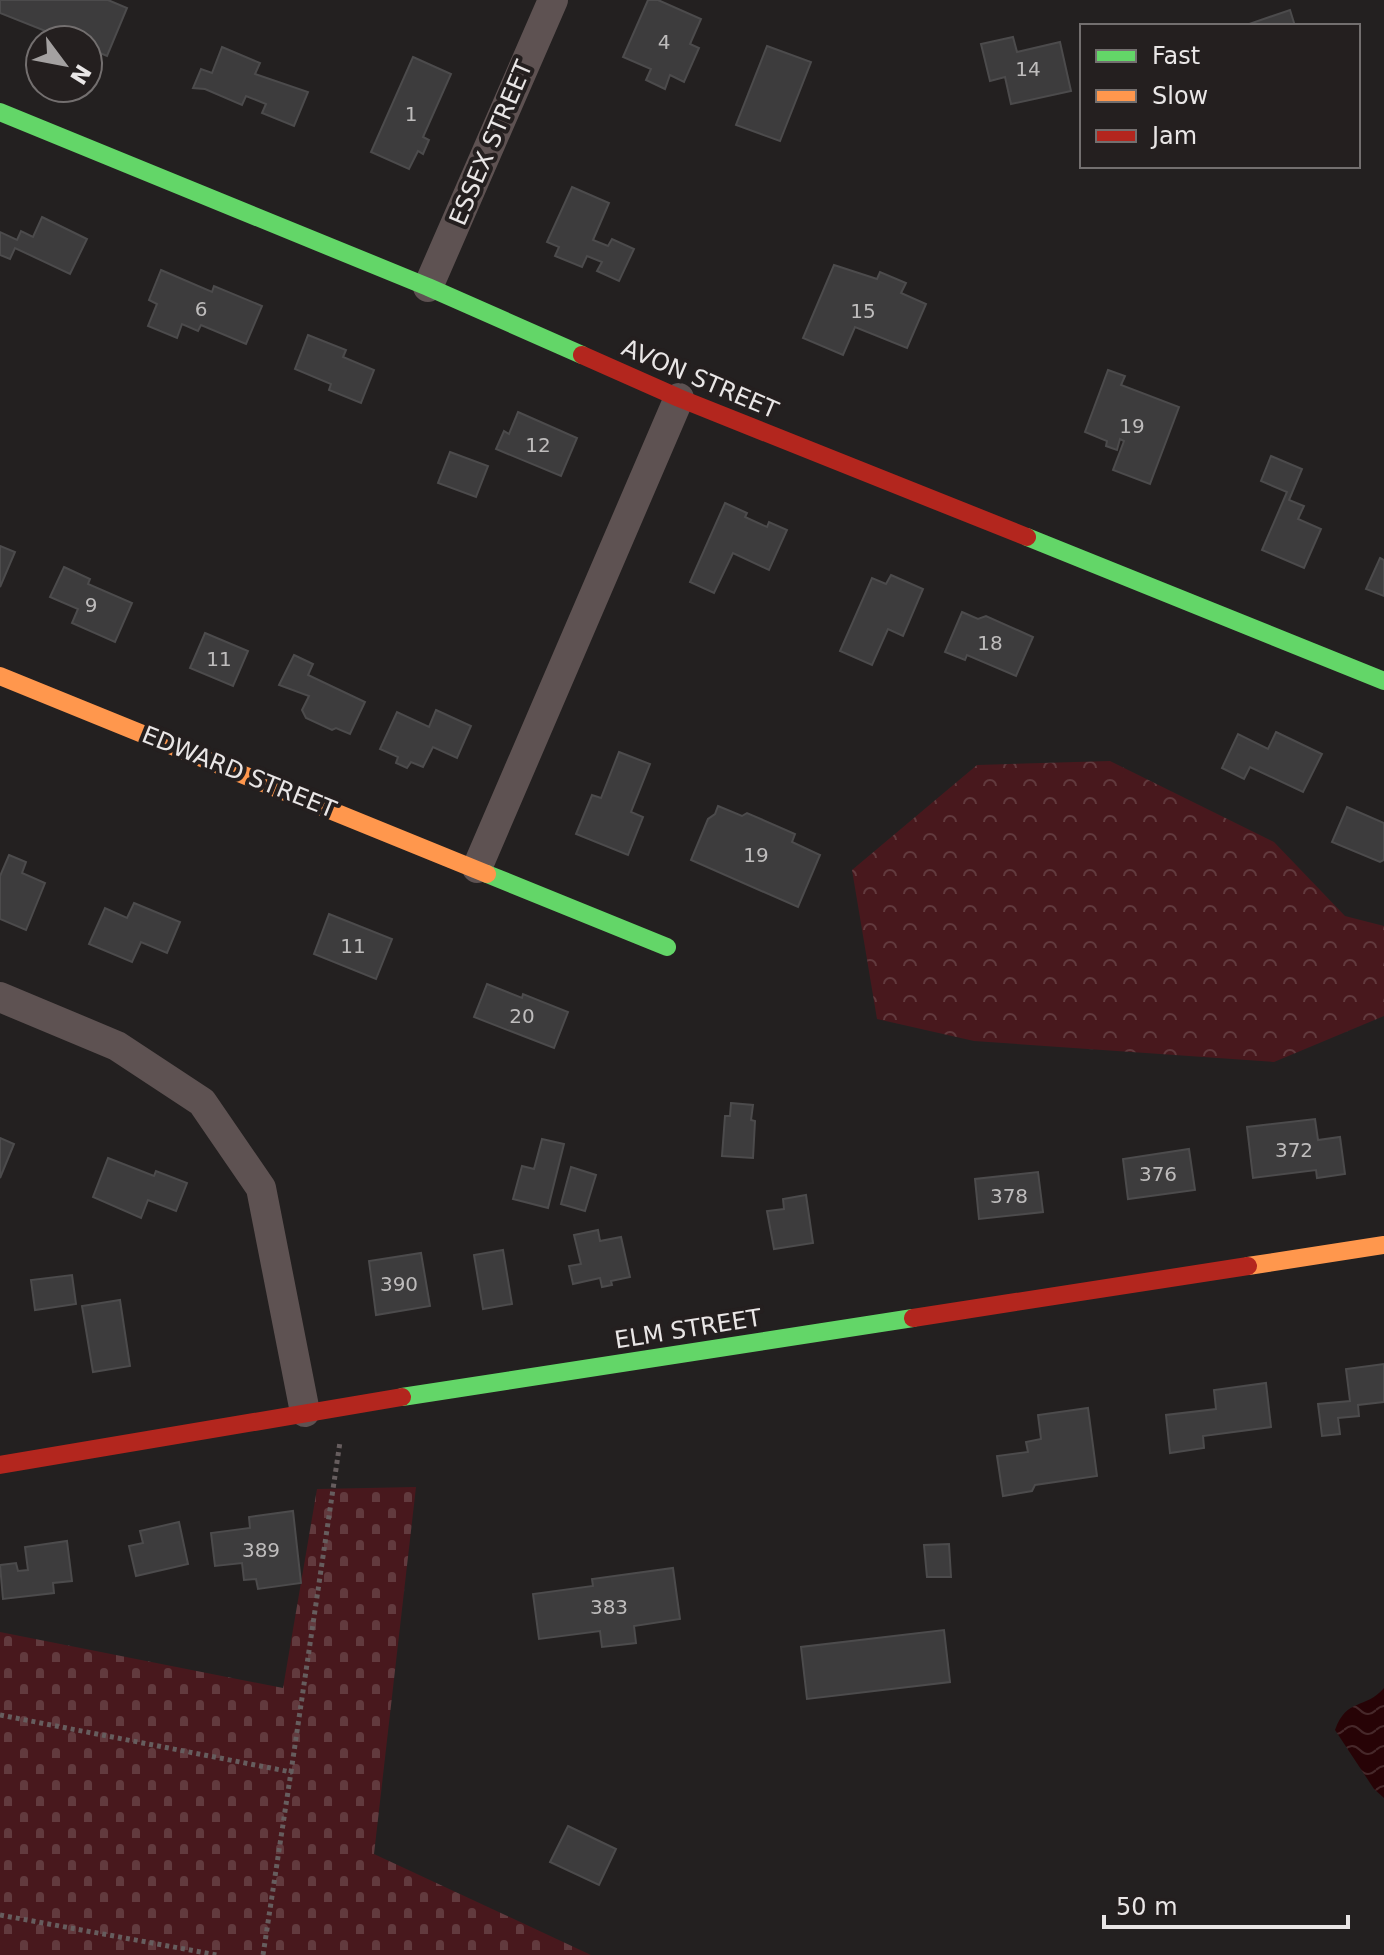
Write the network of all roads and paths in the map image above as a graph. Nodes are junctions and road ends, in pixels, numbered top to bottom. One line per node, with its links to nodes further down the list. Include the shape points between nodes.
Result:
1 (553, 0): 3 (street, ESSEX STREET)
2 (0, 112): 3 (street, AVON STREET)
3 (428, 287): 4 (street, AVON STREET)
4 (679, 398): 6 (street, AVON STREET); 7 (street)
5 (0, 676): 7 (street, EDWARD STREET)
6 (1384, 681)
7 (477, 868): 8 (street, EDWARD STREET)
8 (667, 947)
9 (0, 997): 12 (street, via 117,1046 202,1102 261,1188)
10 (1384, 1245): 11 (street, ELM STREET)
11 (345, 1406): 12 (street, ELM STREET); 15 (path)
12 (305, 1412): 13 (street, ELM STREET)
13 (0, 1465)
14 (0, 1715): 15 (path)
15 (291, 1772): 18 (path)
16 (0, 1915): 17 (path)
17 (217, 1955)
18 (263, 1955)

